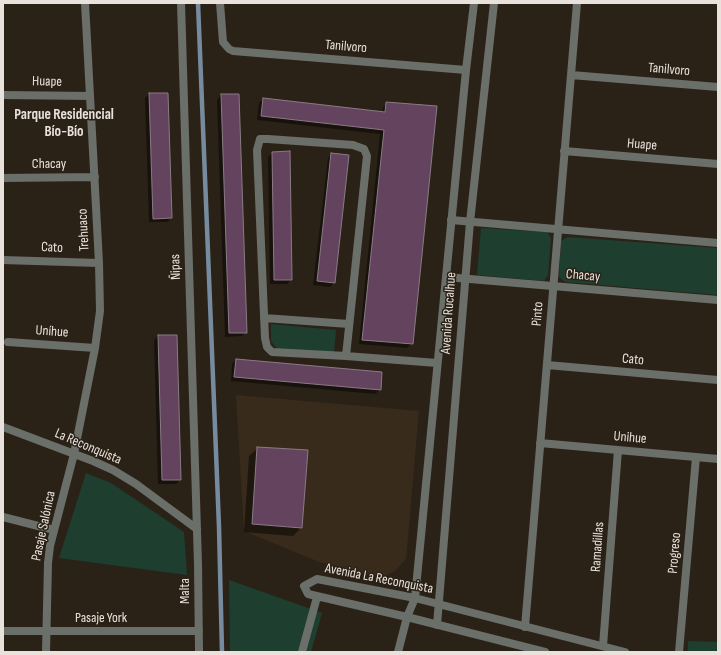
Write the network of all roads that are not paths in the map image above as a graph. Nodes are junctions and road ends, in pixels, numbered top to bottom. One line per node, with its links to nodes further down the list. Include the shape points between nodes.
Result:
1 (84, 3): 11 (street, Trehuaco)
2 (181, 3): 41 (street, Ñipas)
3 (220, 3): 7 (street, Tanilvoro, via 222,38 226,46 233,51)
4 (474, 3): 7 (street, Avenida Rucalhue)
5 (494, 3): 17 (street, Avenida Rucalhue)
6 (577, 3): 8 (street, Pinto)
7 (466, 70): 16 (street, Avenida Rucalhue)
8 (571, 75): 9 (street, Tanilvoro); 12 (street, Pinto)
9 (718, 87)
10 (3, 95): 11 (street, Huape)
11 (90, 96): 14 (street, Trehuaco)
12 (564, 151): 13 (street, Huape); 18 (street, Pinto)
13 (718, 164)
14 (94, 177): 15 (street, Chacay); 21 (street, Trehuaco)
15 (3, 178)
16 (451, 220): 17 (street); 22 (street, Avenida Rucalhue)
17 (470, 222): 18 (street); 23 (street, Avenida Rucalhue)
18 (558, 230): 19 (street); 24 (street, Pinto)
19 (718, 243)
20 (3, 260): 21 (street, Cato)
21 (99, 263): 29 (street, Trehuaco, via 100,311)
22 (446, 277): 23 (street, Chacay); 31 (street, Avenida Rucalhue)
23 (465, 279): 24 (street, Chacay); 45 (street, Avenida Rucalhue)
24 (553, 286): 25 (street, Chacay); 32 (street, Pinto)
25 (718, 300)
26 (264, 318): 27 (street); 27 (street, via 257,150 260,140 268,139 353,145 364,149 367,156); 30 (street, via 267,347 272,352)
27 (349, 324): 30 (street)
28 (8, 342): 29 (street, Uníhue)
29 (95, 348): 37 (street, Trehuaco)
30 (346, 356): 31 (street)
31 (437, 363): 44 (street, Avenida Rucalhue)
32 (547, 365): 33 (street, Cato); 35 (street, Pinto)
33 (718, 380)
34 (3, 427): 37 (street, La Reconquista)
35 (540, 443): 36 (street, Unihue); 48 (street, Pinto)
36 (618, 450): 38 (street, Unihue); 52 (street, Ramadillas)
37 (74, 454): 41 (street, La Reconquista, via 125,476); 42 (street, Pasaje Salónica)
38 (696, 457): 39 (street, Unihue); 59 (street, Progreso)
39 (718, 459)
40 (3, 517): 42 (street)
41 (197, 529): 51 (street, Malta)
42 (54, 530): 50 (street, Pasaje Salónica, via 48,563)
43 (317, 597): 44 (street, Avenida La Reconquista, via 308,594 304,586 317,579); 46 (street, Avenida La Reconquista); 55 (street)
44 (415, 598): 45 (street, Avenida La Reconquista); 46 (street, Avenida Rucalhue)
45 (440, 604): 47 (street, Avenida Rucalhue); 48 (street, Avenida La Reconquista)
46 (408, 617): 47 (street, Avenida La Reconquista); 56 (street, Avenida Rucalhue)
47 (437, 625): 57 (street, Avenida La Reconquista)
48 (525, 626): 52 (street, Avenida La Reconquista)
49 (3, 631): 50 (street, Pasaje York)
50 (47, 631): 51 (street, Pasaje York); 53 (street, Pasaje Salónica)
51 (199, 631): 54 (street, Malta)
52 (603, 646): 58 (street, Avenida La Reconquista)
53 (46, 652)
54 (199, 652)
55 (302, 652)
56 (398, 652)
57 (545, 652)
58 (625, 652)
59 (679, 652)

